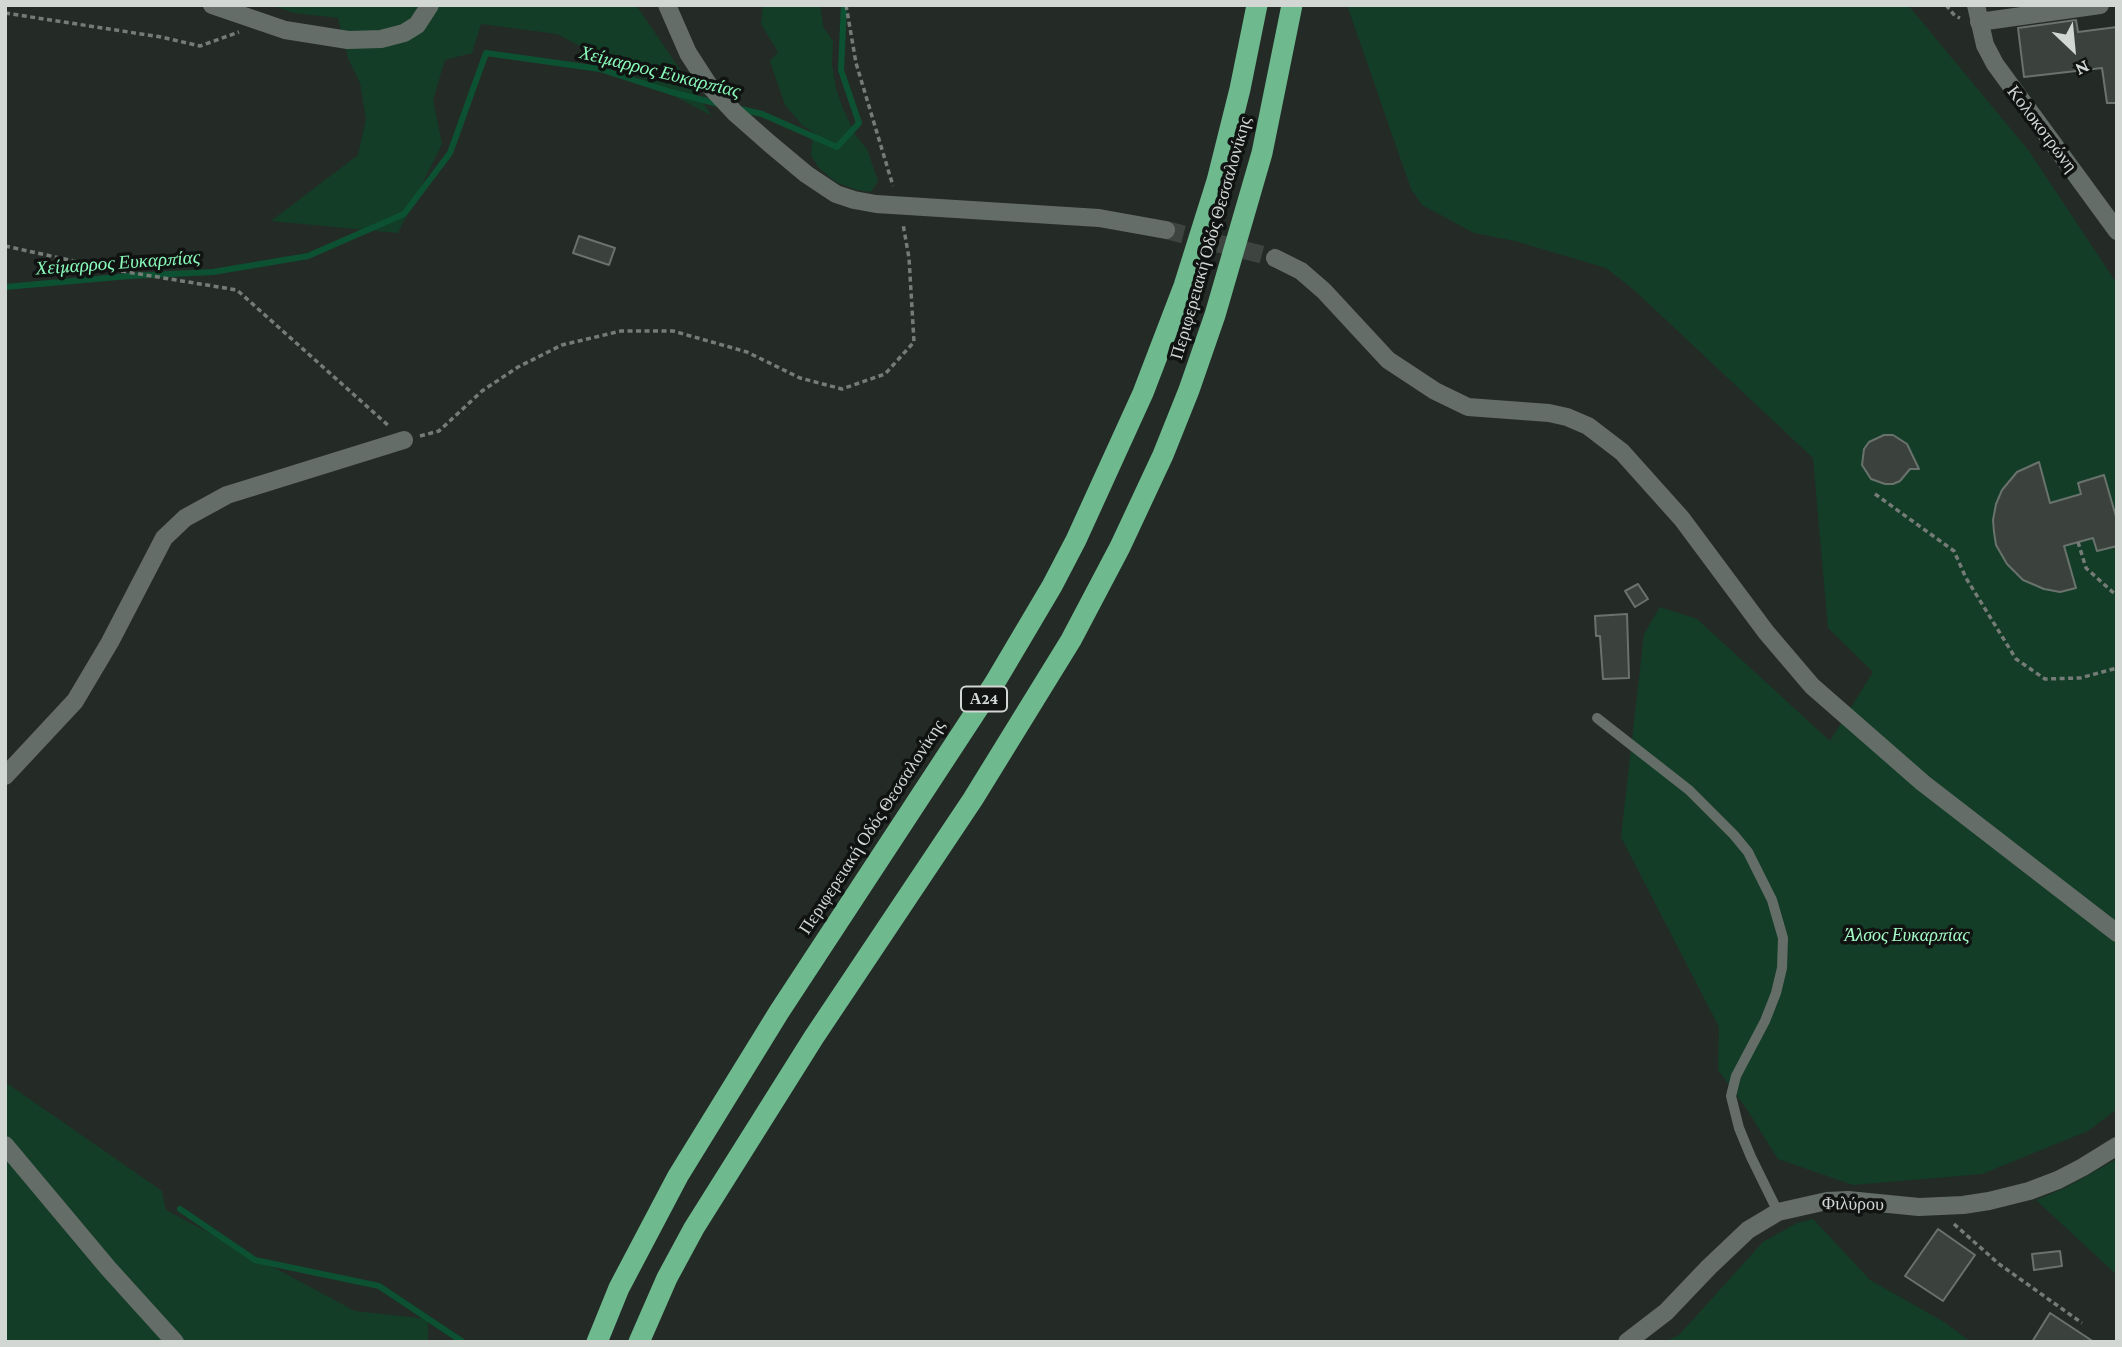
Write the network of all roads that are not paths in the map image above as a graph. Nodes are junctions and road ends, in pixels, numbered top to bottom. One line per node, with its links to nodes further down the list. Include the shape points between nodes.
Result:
1 (212, 5): 2 (street, via 315,36 348,40 404,33 417,25)
2 (430, 5)
3 (667, 5): 8 (street, via 708,84 769,143 836,194 876,204 1099,218)
4 (1257, 5): 19 (highway, Περιφερειακή Οδός Θεσσαλονίκης / Α24, via 1217,181 1184,286 1100,492 994,684 779,1012 678,1176 619,1288)
5 (1292, 5): 20 (highway, Περιφερειακή Οδός Θεσσαλονίκης / Α24, via 1262,153 1215,316 1168,442 1119,547 1070,640 973,799 814,1037 694,1228)
6 (2100, 5): 7 (street)
7 (1978, 14): 9 (street, Κολοκοτρώνη, via 1985,45 2002,75)
8 (1166, 230)
9 (2117, 231)
10 (1275, 258): 14 (street, via 1301,271 1388,360 1435,391 1468,407 1567,417 1588,426 1622,452 1682,519 1812,687 1923,783)
11 (404, 440): 13 (street, via 227,495 185,518 164,538 75,701)
12 (1597, 718): 17 (lane, via 1689,790 1727,827 1748,852 1772,900 1783,938 1782,968 1765,1021 1736,1076 1731,1096 1739,1128)
13 (5, 776)
14 (2117, 933)
15 (5, 1145): 18 (street)
16 (2117, 1146): 17 (street, Φιλύρου, via 2029,1191 1990,1201 1919,1207 1827,1201)
17 (1778, 1212): 21 (street, Φιλύρου, via 1748,1230 1666,1312)
18 (175, 1342)
19 (597, 1342)
20 (639, 1342)
21 (1627, 1342)

